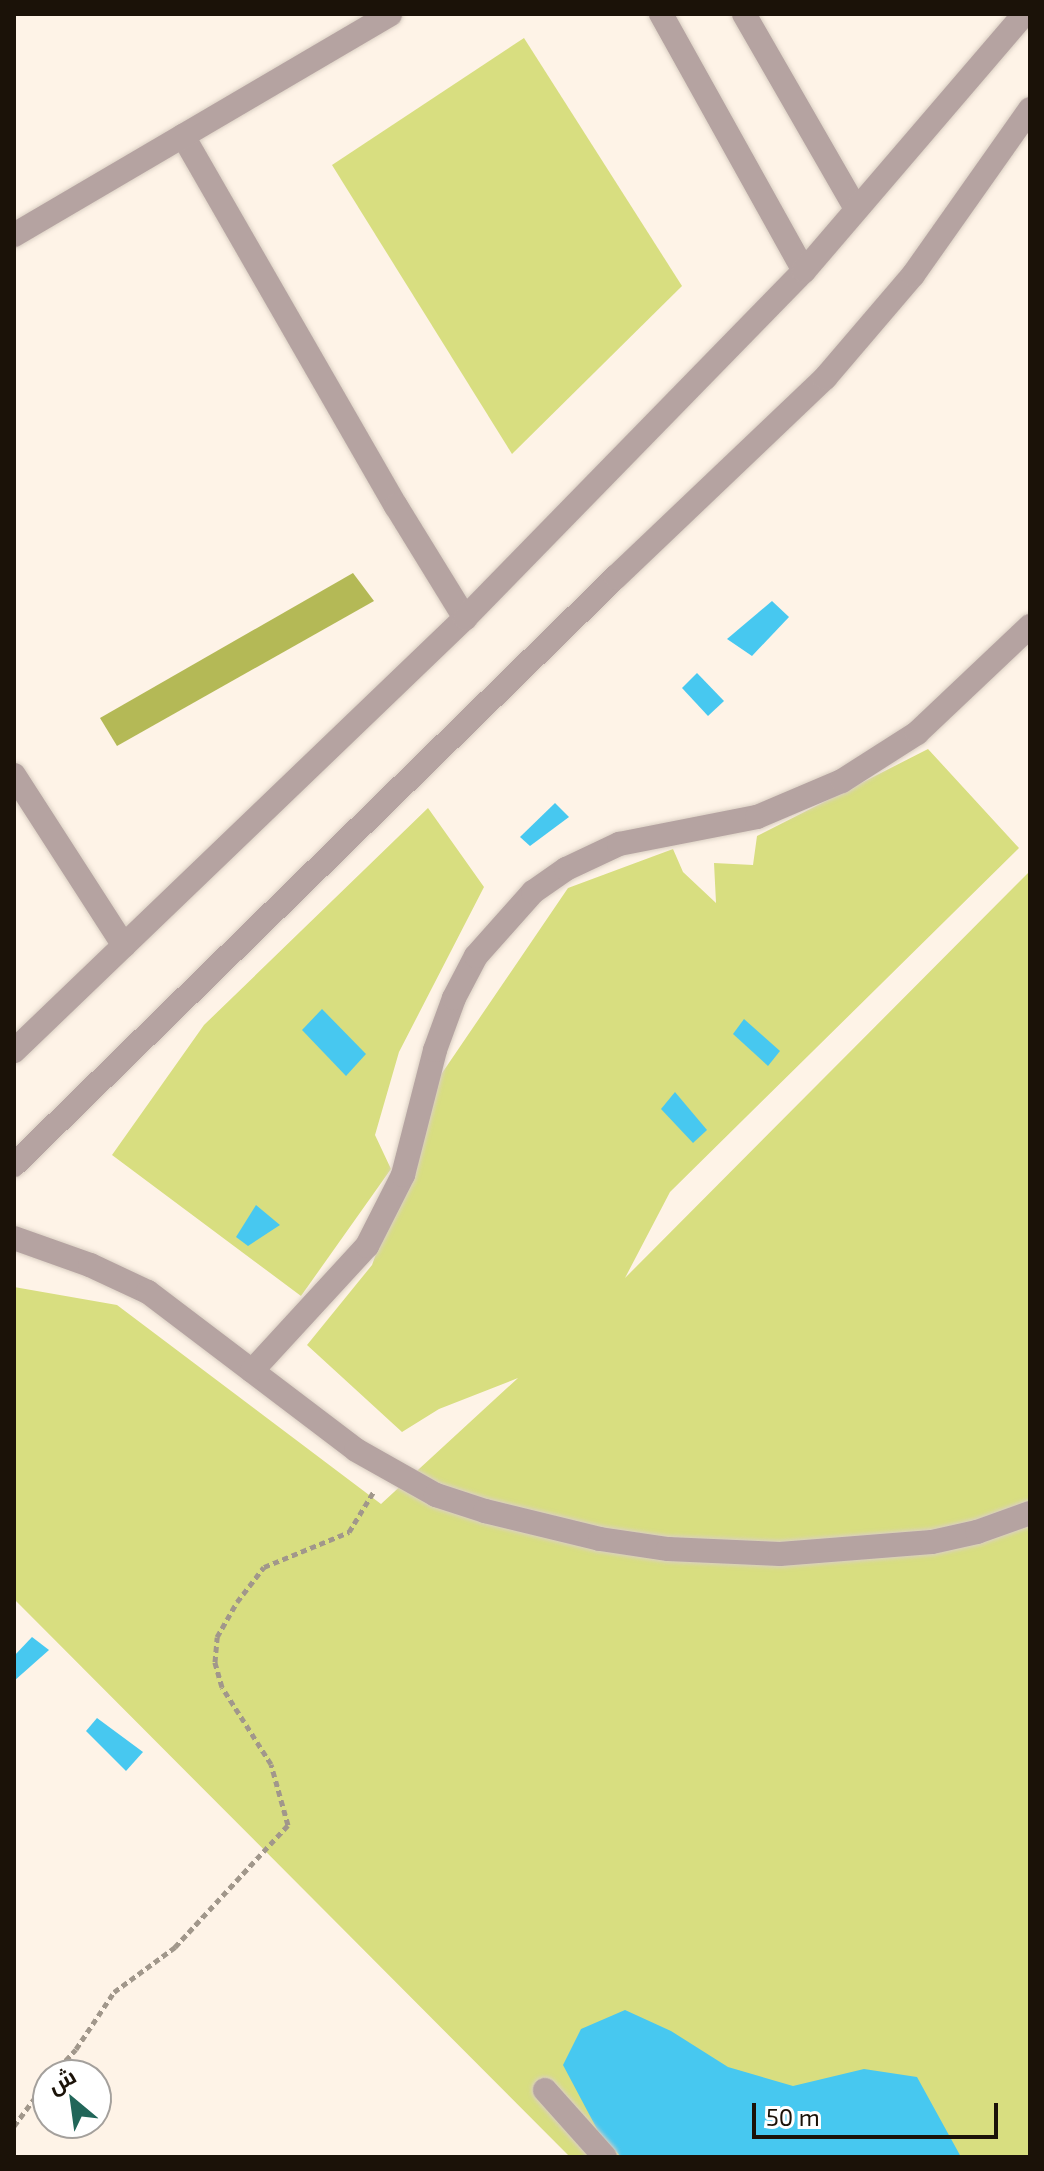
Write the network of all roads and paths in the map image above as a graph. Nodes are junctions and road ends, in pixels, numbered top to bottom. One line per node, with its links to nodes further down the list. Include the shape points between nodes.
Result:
1 (390, 14): 6 (street)
2 (661, 14): 9 (street)
3 (744, 14): 7 (street)
4 (1024, 14): 7 (street)
5 (1030, 109): 15 (street, via 913,275 825,378)
6 (183, 136): 8 (street); 10 (street)
7 (856, 209): 9 (street)
8 (14, 235)
9 (804, 271): 10 (street)
10 (465, 618): 13 (street)
11 (1030, 626): 17 (street, via 917,733 842,781 757,817 619,844 566,869 533,892 476,956 454,998 403,1175 367,1246)
12 (14, 775): 13 (street)
13 (124, 946): 14 (street)
14 (14, 1051)
15 (14, 1165)
16 (14, 1238): 17 (street, via 148,1292)
17 (252, 1371): 18 (street)
18 (387, 1470): 19 (street, via 436,1495 485,1511 600,1539 668,1549 780,1554 876,1549 977,1532); 20 (path, via 349,1532 264,1567 217,1637 215,1662 222,1687 271,1764 288,1825 175,1947 114,1992)
19 (1030, 1513)
20 (67, 2059)
21 (545, 2090): 24 (street)
22 (32, 2102): 23 (path)
23 (14, 2126)
24 (605, 2157)

